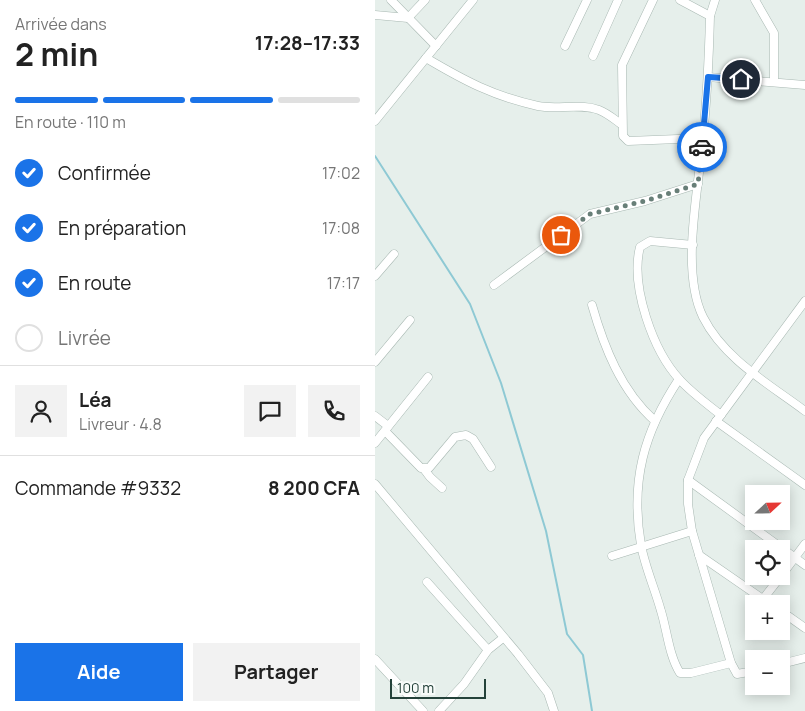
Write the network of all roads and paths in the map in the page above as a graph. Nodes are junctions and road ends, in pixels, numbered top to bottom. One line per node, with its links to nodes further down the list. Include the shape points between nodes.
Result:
1 (391, 0): 12 (street)
2 (425, 0): 12 (street)
3 (473, 0): 13 (street)
4 (587, 0): 14 (street)
5 (618, 0): 15 (street)
6 (653, 0): 21 (street, via 622,65)
7 (680, 0): 11 (street)
8 (715, 0): 11 (street)
9 (755, 0): 18 (street, via 774,33)
10 (375, 15): 12 (street)
11 (710, 16): 17 (street)
12 (408, 18): 13 (street)
13 (436, 46): 16 (street)
14 (565, 46)
15 (593, 56)
16 (426, 58): 20 (street); 21 (street, via 488,92 539,106 601,110)
17 (708, 77): 18 (street); 22 (street)
18 (774, 82): 19 (street)
19 (805, 85)
20 (375, 121)
21 (621, 124): 22 (street, via 623,136 628,141)
22 (703, 138): 23 (street)
23 (698, 184): 24 (street); 27 (street, via 590,214)
24 (693, 245): 32 (street, via 696,299 704,317 728,351); 34 (street, via 650,241 640,247 637,257 643,309 659,350)
25 (394, 254): 26 (street)
26 (375, 276)
27 (494, 285)
28 (805, 301): 32 (street)
29 (592, 305): 38 (street, via 623,382)
30 (410, 320): 31 (street)
31 (375, 362)
32 (752, 372): 35 (street); 37 (street)
33 (428, 377): 39 (street)
34 (679, 379): 37 (street); 38 (street)
35 (805, 411)
36 (375, 416): 39 (street)
37 (719, 418): 43 (street, via 704,438); 45 (street)
38 (655, 421): 49 (street, via 637,479)
39 (387, 429): 40 (street); 42 (street, via 411,458)
40 (375, 443)
41 (491, 467): 42 (street, via 473,439 466,435 455,438)
42 (425, 469): 46 (street)
43 (688, 480): 47 (street); 52 (street)
44 (375, 484): 59 (street)
45 (805, 485)
46 (442, 488)
47 (691, 531): 49 (street); 50 (street)
48 (805, 544): 52 (street)
49 (641, 547): 51 (street); 64 (street, via 680,673)
50 (699, 555): 56 (street); 64 (street)
51 (612, 556)
52 (795, 558): 53 (street); 54 (street)
53 (790, 564)
54 (805, 565)
55 (427, 582): 60 (street)
56 (758, 595)
57 (790, 617): 58 (street)
58 (805, 628)
59 (503, 638): 60 (street); 68 (street, via 548,693)
60 (489, 650): 67 (street)
61 (805, 658): 63 (street)
62 (375, 659): 66 (street)
63 (790, 662)
64 (731, 663): 65 (street, via 737,674)
65 (745, 673)
66 (423, 711)
67 (439, 711)
68 (554, 711)

